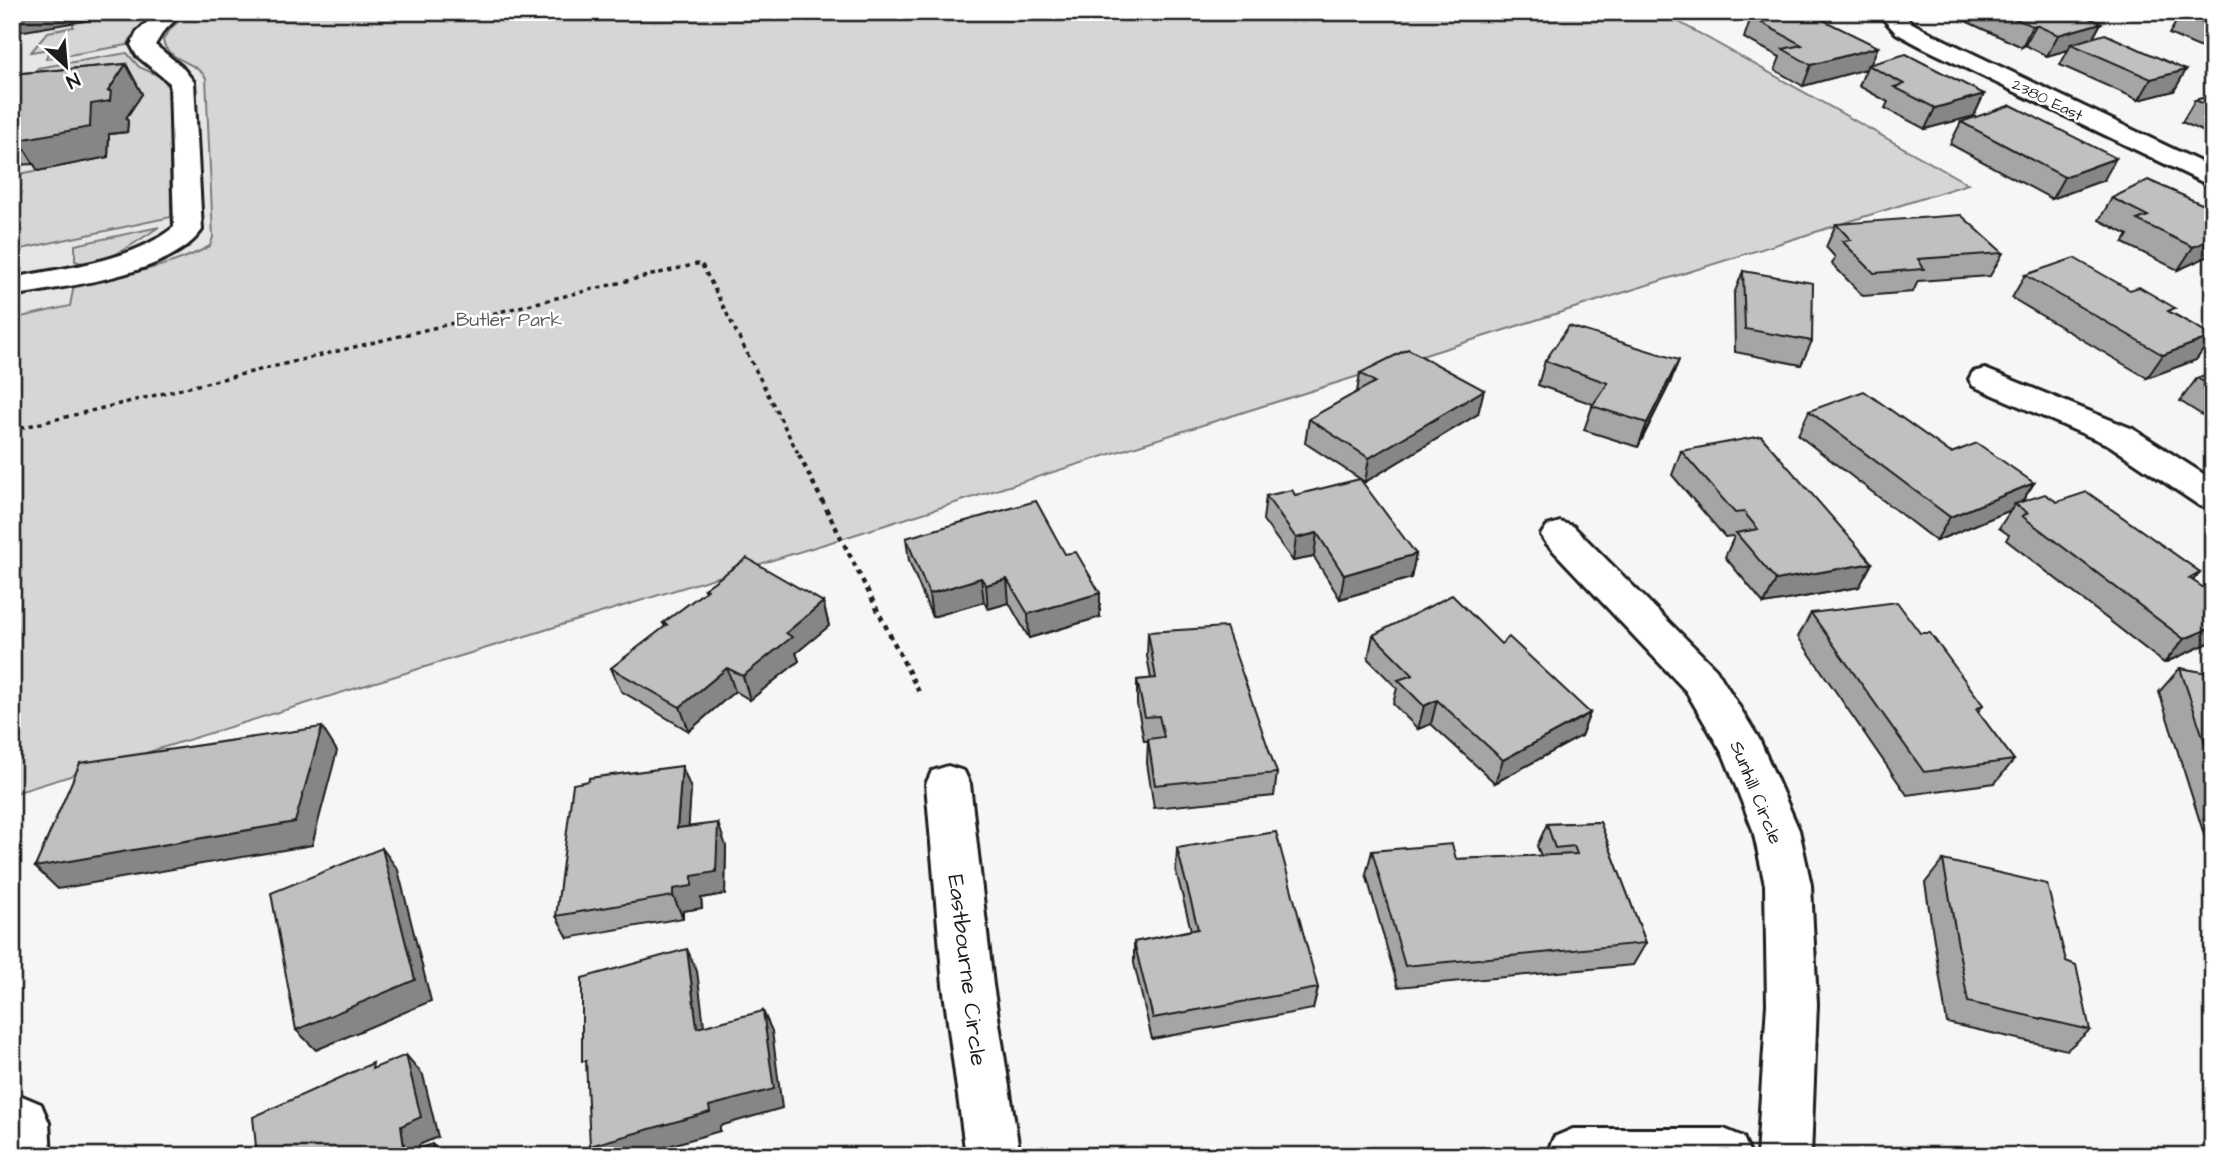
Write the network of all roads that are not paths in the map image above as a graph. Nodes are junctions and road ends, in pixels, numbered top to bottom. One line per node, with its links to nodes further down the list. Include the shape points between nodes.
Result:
1 (172, 12): 4 (street, via 144,37 142,46 181,82 188,230 169,246 141,258)
2 (1888, 12): 3 (street, 2380 East, via 1904,28 1930,42)
3 (2213, 180)
4 (12, 287)
5 (1985, 379): 6 (street, via 2121,437)
6 (2213, 497)
7 (1560, 535): 12 (street, Sunhill Circle, via 1701,680 1744,751 1776,830 1788,885 1792,1004)
8 (948, 784): 9 (street, Eastbourne Circle, via 968,985)
9 (993, 1156)
10 (1573, 1156): 11 (street)
11 (1724, 1156)
12 (1784, 1156)

